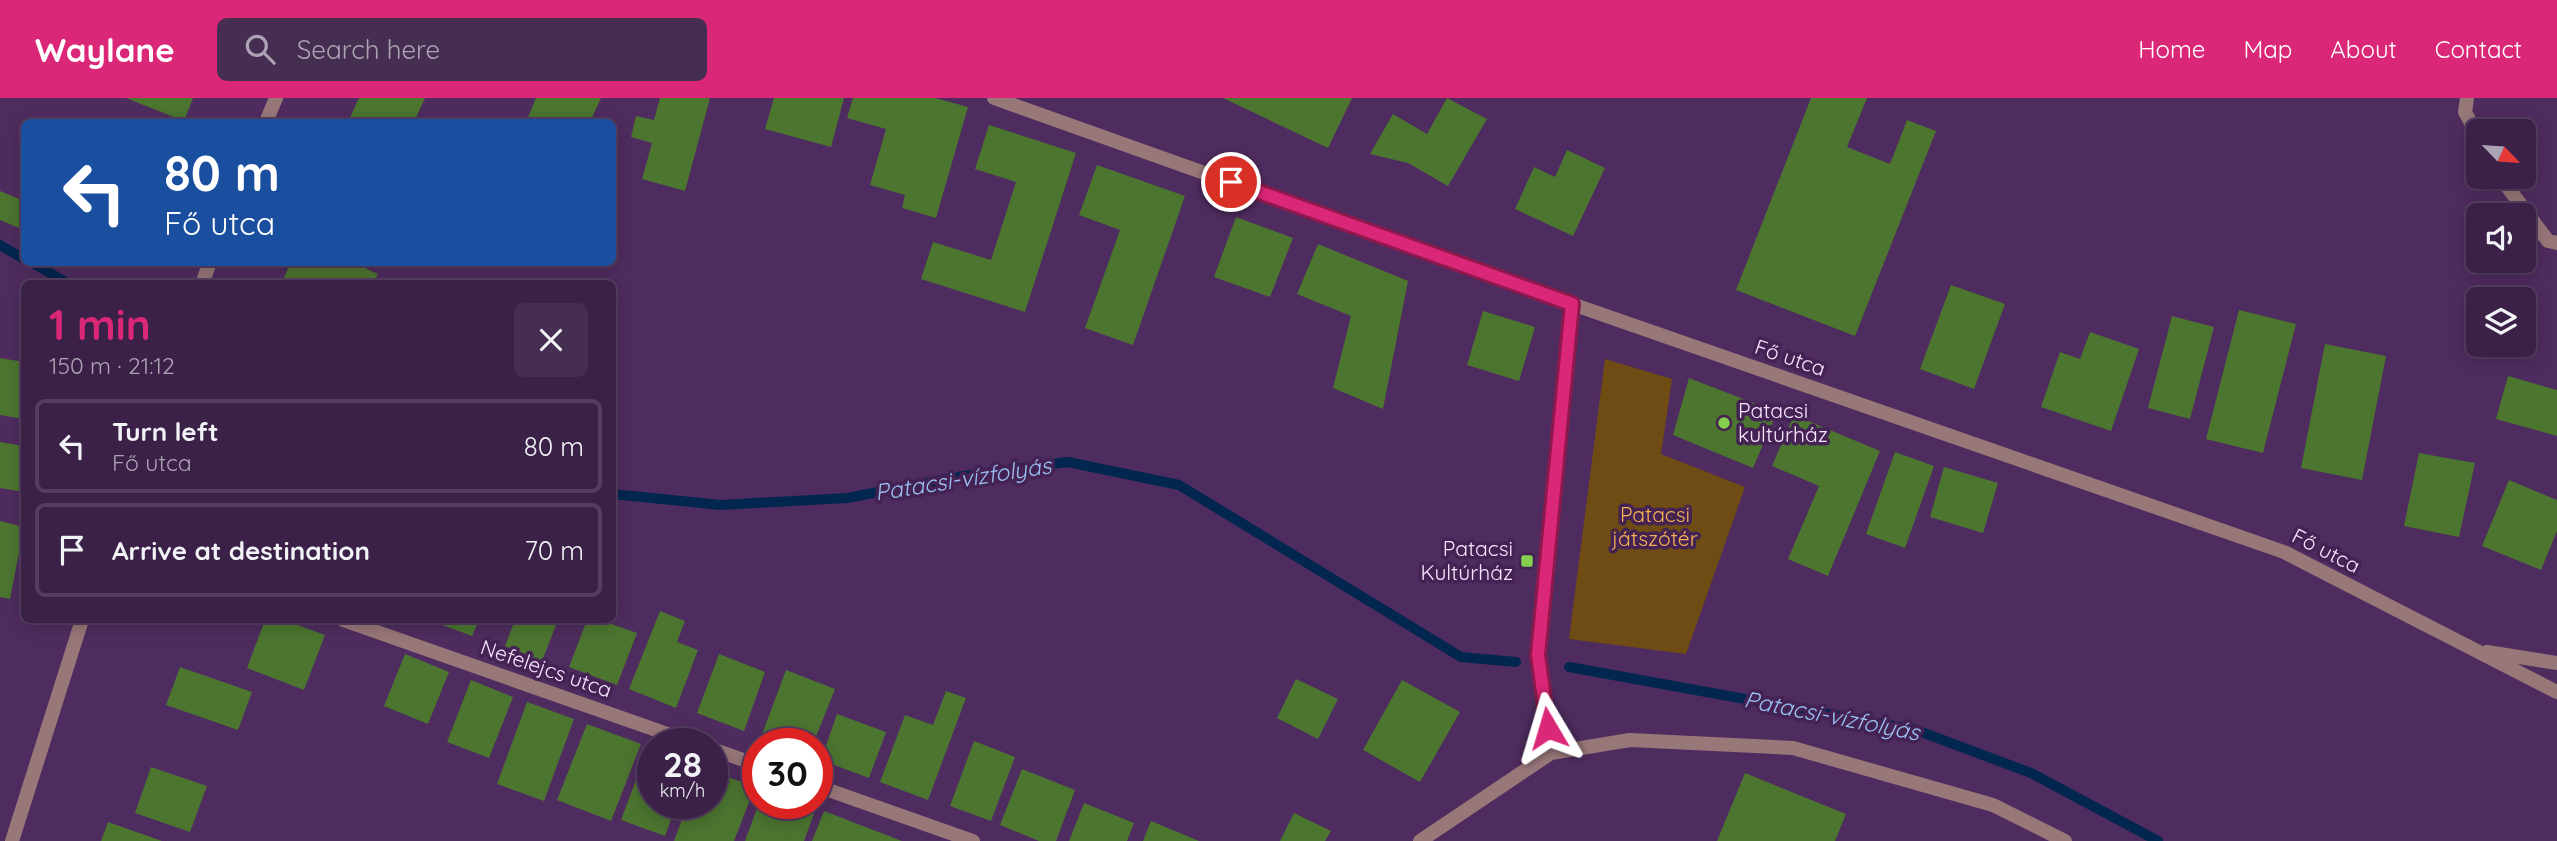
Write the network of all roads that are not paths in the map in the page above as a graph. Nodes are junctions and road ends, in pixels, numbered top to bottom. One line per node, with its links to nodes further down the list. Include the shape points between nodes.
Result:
1 (276, 98): 4 (street)
2 (994, 98): 8 (street, Fő utca)
3 (2467, 98): 5 (street)
4 (267, 119)
5 (2469, 119)
6 (2509, 189): 7 (street, via 2548,241)
7 (2557, 243)
8 (1572, 304): 11 (street, Fő utca, via 2284,552); 15 (street, via 1538,655)
9 (81, 623): 17 (street)
10 (352, 623): 14 (street, Nefelejcs utca)
11 (2472, 650): 12 (street); 13 (street, Fő utca)
12 (2557, 663)
13 (2557, 692)
14 (650, 728)
15 (1551, 753): 19 (street); 20 (street, via 1630,740 1793,748 1993,805)
16 (833, 792): 18 (street)
17 (12, 841)
18 (973, 841)
19 (1420, 841)
20 (2065, 841)

